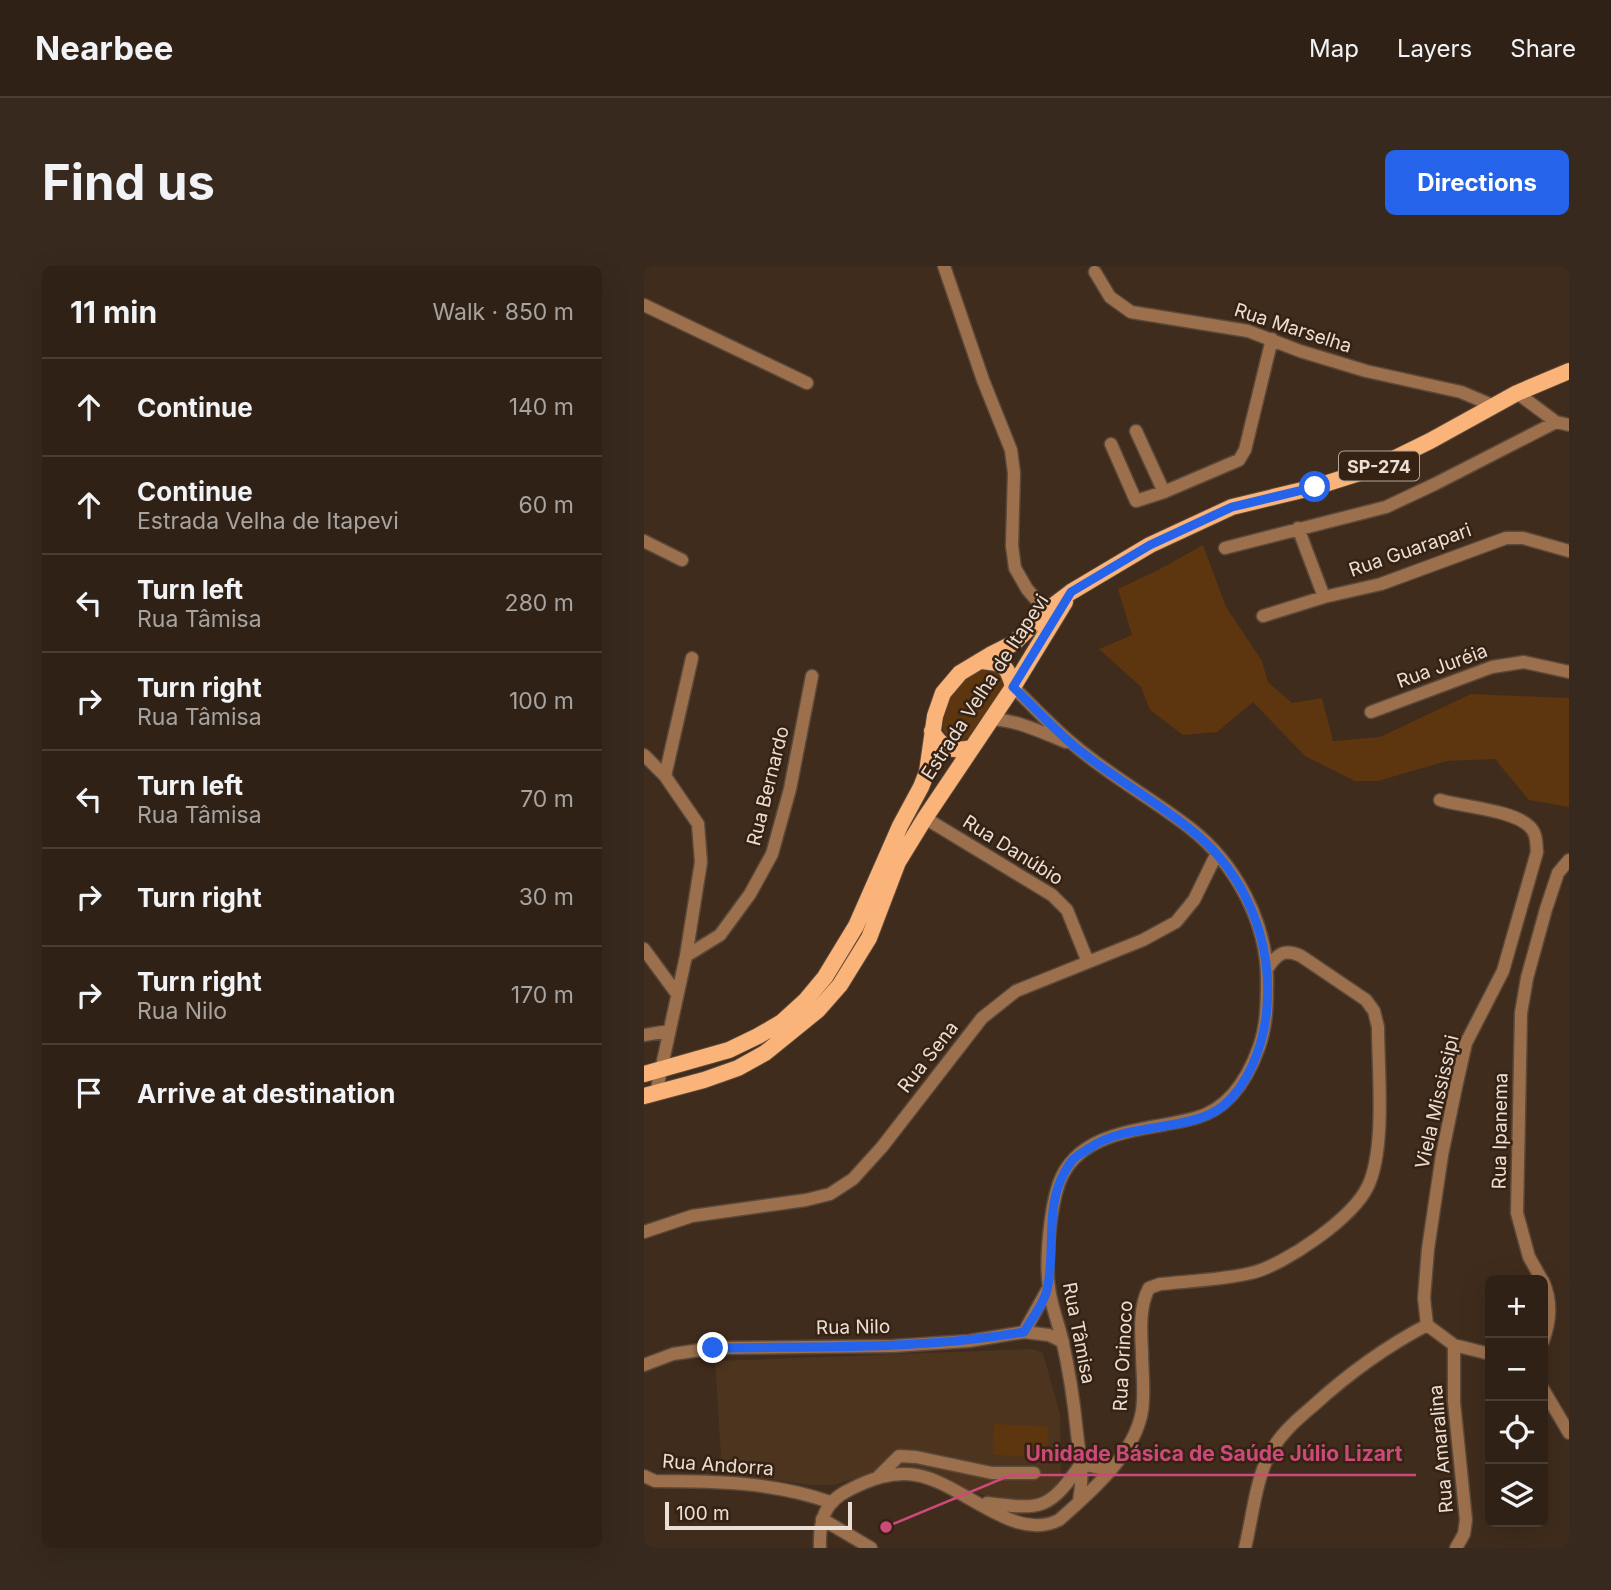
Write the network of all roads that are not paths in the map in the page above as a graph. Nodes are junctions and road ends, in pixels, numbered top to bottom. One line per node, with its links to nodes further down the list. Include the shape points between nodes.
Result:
1 (944, 266): 20 (street, via 1011,450 1015,568)
2 (1095, 272): 4 (street, Rua Marselha, via 1110,297 1131,312 1213,324)
3 (644, 305): 6 (street)
4 (1272, 339): 8 (street, Rua Marselha, via 1334,362 1461,392); 12 (street, via 1239,460)
5 (1569, 371): 7 (main road, SP-274)
6 (807, 383)
7 (1517, 393): 8 (main road, SP-274); 9 (street)
8 (1494, 406): 18 (main road, SP-274, via 1375,468 1232,507 1150,545)
9 (1563, 423): 13 (street, via 1386,507)
10 (1136, 431): 12 (street)
11 (1111, 444): 12 (street, via 1136,501)
12 (1164, 492)
13 (1298, 528): 15 (street); 19 (street)
14 (644, 541): 17 (street)
15 (1225, 548)
16 (1569, 551): 19 (street, Rua Guarapari, via 1506,538 1381,584)
17 (682, 560)
18 (1071, 592): 20 (main road, Estrada Velha de Itapevi); 26 (main road, Estrada Velha de Itapevi)
19 (1324, 597): 21 (street, Rua Guarapari)
20 (1046, 611): 23 (main road, Estrada Velha de Itapevi, via 1014,643)
21 (1263, 616)
22 (692, 658): 33 (street)
23 (980, 661): 26 (main road, via 1004,666); 29 (main road, Estrada Velha de Itapevi, via 960,673 943,693)
24 (1569, 672): 27 (street, Rua Juréia, via 1524,662 1492,667)
25 (813, 676): 39 (street, Rua Bernardo, via 772,854 720,935)
26 (1013, 687): 28 (main road, Estrada Velha de Itapevi); 30 (street, Rua Tâmisa)
27 (1371, 712)
28 (990, 719): 30 (street, Rua Tâmisa, via 1024,725); 31 (main road, Estrada Velha de Itapevi)
29 (932, 732): 31 (main road, via 948,749); 45 (main road, Estrada Velha de Itapevi, via 921,787 856,926 825,977 782,1022 758,1037)
30 (1074, 746): 36 (street, Rua Tâmisa, via 1193,831)
31 (971, 748): 35 (main road, Estrada Velha de Itapevi)
32 (644, 755): 33 (street)
33 (665, 776): 39 (street, via 698,824 701,862)
34 (1440, 800): 52 (street, Viela Mississipi, via 1518,819 1536,836 1537,852 1503,971 1466,1043 1428,1249)
35 (925, 818): 40 (street, Rua Danúbio, via 1052,895 1067,910); 47 (main road, Estrada Velha de Itapevi, via 898,862 869,938 840,985 818,1010 765,1053 738,1068)
36 (1216, 855): 40 (street, Rua Sena, via 1194,900 1176,922); 41 (street, Rua Tâmisa, via 1250,902 1265,946)
37 (1569, 860): 49 (street, Rua Ipanema, via 1556,880 1521,1013 1517,1213 1529,1257)
38 (644, 949): 42 (street)
39 (686, 956): 42 (street)
40 (1088, 962): 48 (street, Rua Sena, via 1016,991 982,1018 882,1147 853,1179 830,1194 692,1216)
41 (1267, 969): 50 (street, Rua Tâmisa, via 1263,1036 1253,1065 1222,1107 1198,1118 1126,1131 1099,1141 1072,1160 1060,1181 1052,1212); 62 (street, Rua Orinoco, via 1275,956 1292,952 1366,1000 1374,1011 1378,1027 1374,1167 1368,1186 1348,1213 1302,1249 1253,1273 1149,1289 1141,1326 1142,1410 1136,1433)
42 (677, 994): 43 (street)
43 (669, 1031): 44 (street); 45 (street)
44 (644, 1035)
45 (662, 1069): 46 (main road, Estrada Velha de Itapevi); 47 (street)
46 (644, 1074)
47 (650, 1094)
48 (644, 1232)
49 (1540, 1275)
50 (1048, 1287): 54 (street); 55 (street, Rua Tâmisa)
51 (1548, 1292): 53 (street, Rua Ipanema)
52 (1427, 1325): 56 (street); 72 (street, via 1344,1377 1277,1442 1265,1465)
53 (1548, 1326)
54 (1024, 1332): 55 (street, Rua Nilo); 58 (street, Rua Nilo, via 893,1346 713,1348 673,1353)
55 (1063, 1342): 61 (street, Rua Tâmisa)
56 (1454, 1345): 57 (street); 73 (street, Rua Amaralina, via 1454,1402 1466,1520)
57 (1485, 1353)
58 (644, 1365)
59 (1548, 1397): 60 (street)
60 (1569, 1433)
61 (1081, 1464): 62 (street); 67 (street, via 1056,1497 1044,1504); 68 (street, Rua Tâmisa)
62 (1112, 1467): 68 (street, Rua Orinoco)
63 (1034, 1473): 64 (street, via 992,1473 899,1456)
64 (879, 1476): 66 (street, Rua Orinoco); 67 (street, Rua Orinoco, via 916,1475)
65 (648, 1480): 66 (street, Rua Andorra, via 747,1483)
66 (830, 1502): 69 (street)
67 (977, 1502): 68 (street, Rua Orinoco, via 1025,1526 1049,1525)
68 (1079, 1502)
69 (822, 1519): 70 (street); 71 (street)
70 (820, 1548)
71 (871, 1548)
72 (1245, 1548)
73 (1456, 1548)

